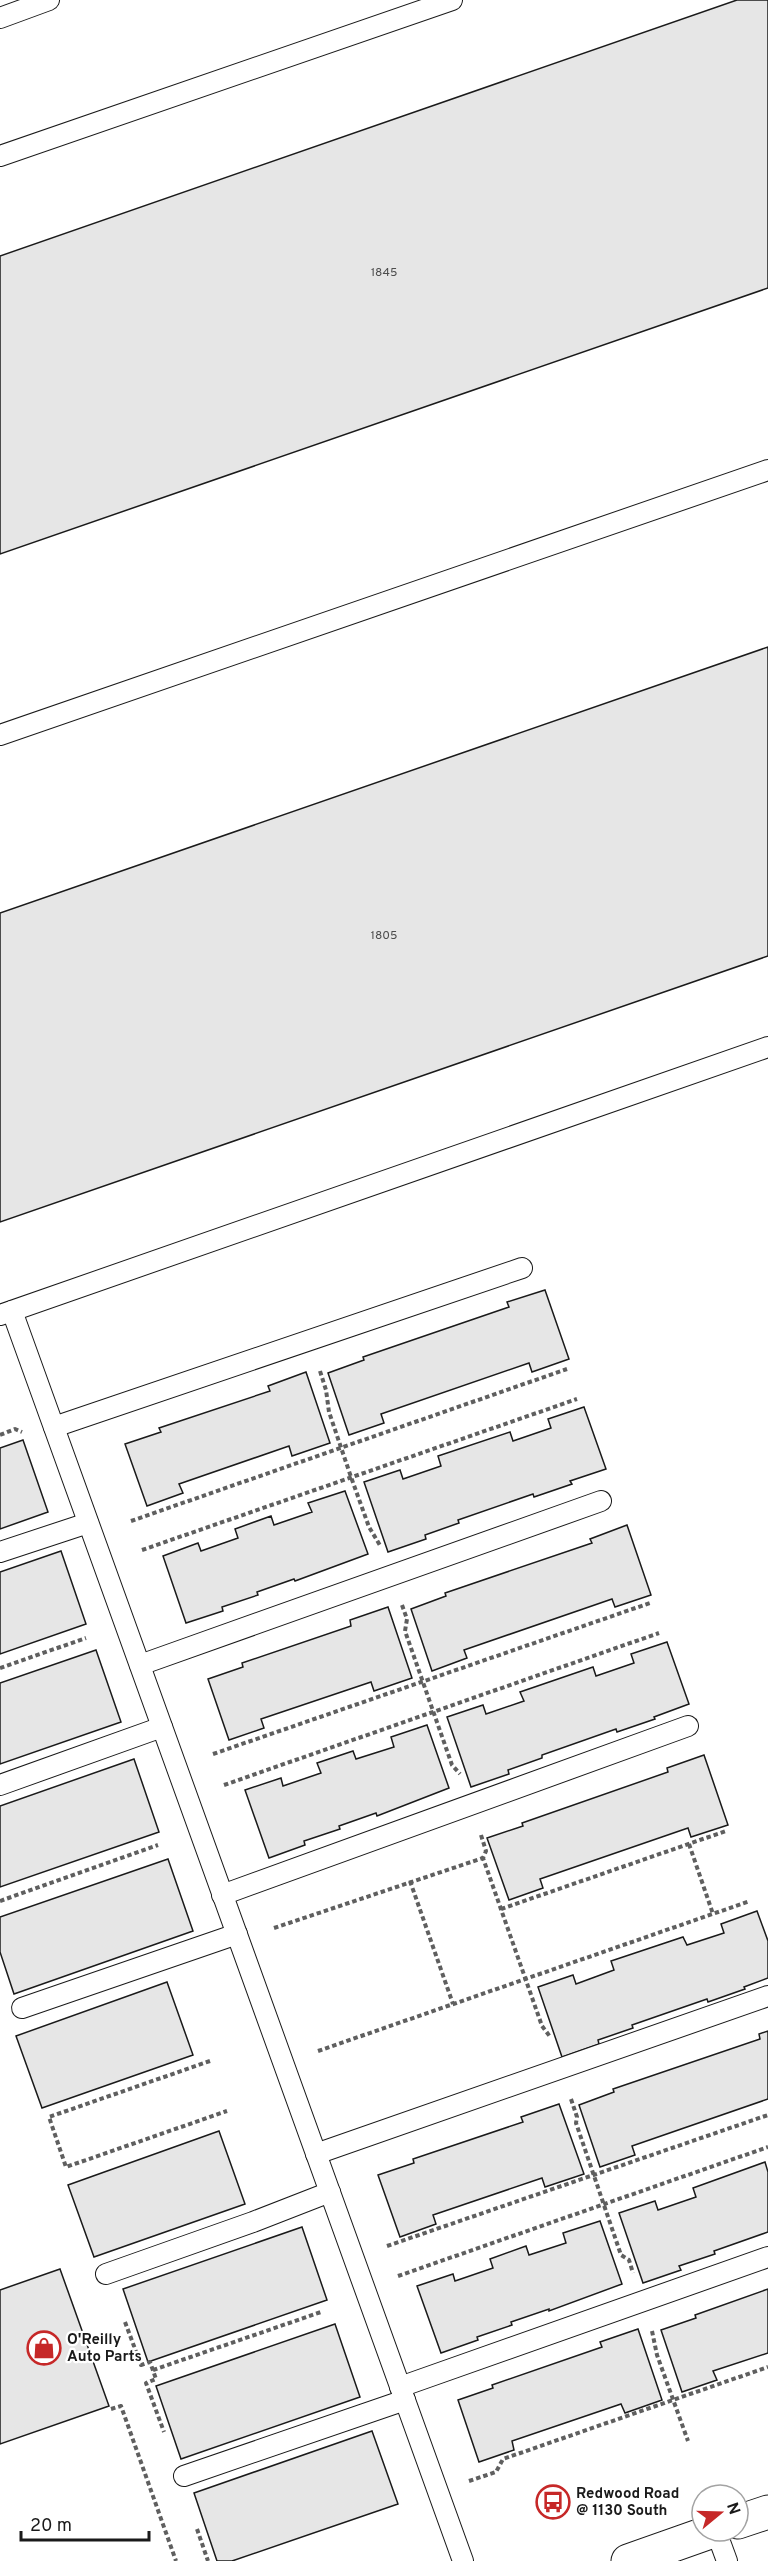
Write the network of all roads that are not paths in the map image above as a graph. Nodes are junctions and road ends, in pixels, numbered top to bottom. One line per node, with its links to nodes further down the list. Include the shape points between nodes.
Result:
1 (49, 0): 3 (lane)
2 (452, 0): 4 (lane)
3 (0, 18)
4 (0, 156)
5 (768, 470): 6 (lane)
6 (0, 735)
7 (768, 1047): 9 (lane)
8 (522, 1268): 10 (lane)
9 (6, 1313): 10 (lane)
10 (54, 1427): 12 (lane)
11 (601, 1501): 14 (lane)
12 (88, 1523): 13 (lane); 14 (lane)
13 (0, 1552)
14 (140, 1665): 16 (lane)
15 (688, 1726): 18 (lane)
16 (162, 1727): 17 (lane); 18 (lane)
17 (0, 1785)
18 (222, 1895): 19 (lane)
19 (237, 1934): 21 (lane); 22 (lane)
20 (768, 1996): 22 (lane)
21 (22, 2008)
22 (316, 2154): 23 (lane)
23 (330, 2192): 25 (lane); 26 (lane)
24 (768, 2257): 26 (lane)
25 (106, 2274)
26 (402, 2394): 27 (lane); 32 (lane)
27 (184, 2476)
28 (768, 2512): 29 (main road)
29 (750, 2518)
30 (690, 2540): 33 (main road)
31 (720, 2543): 34 (lane)
32 (463, 2561)
33 (630, 2561)
34 (727, 2561)

